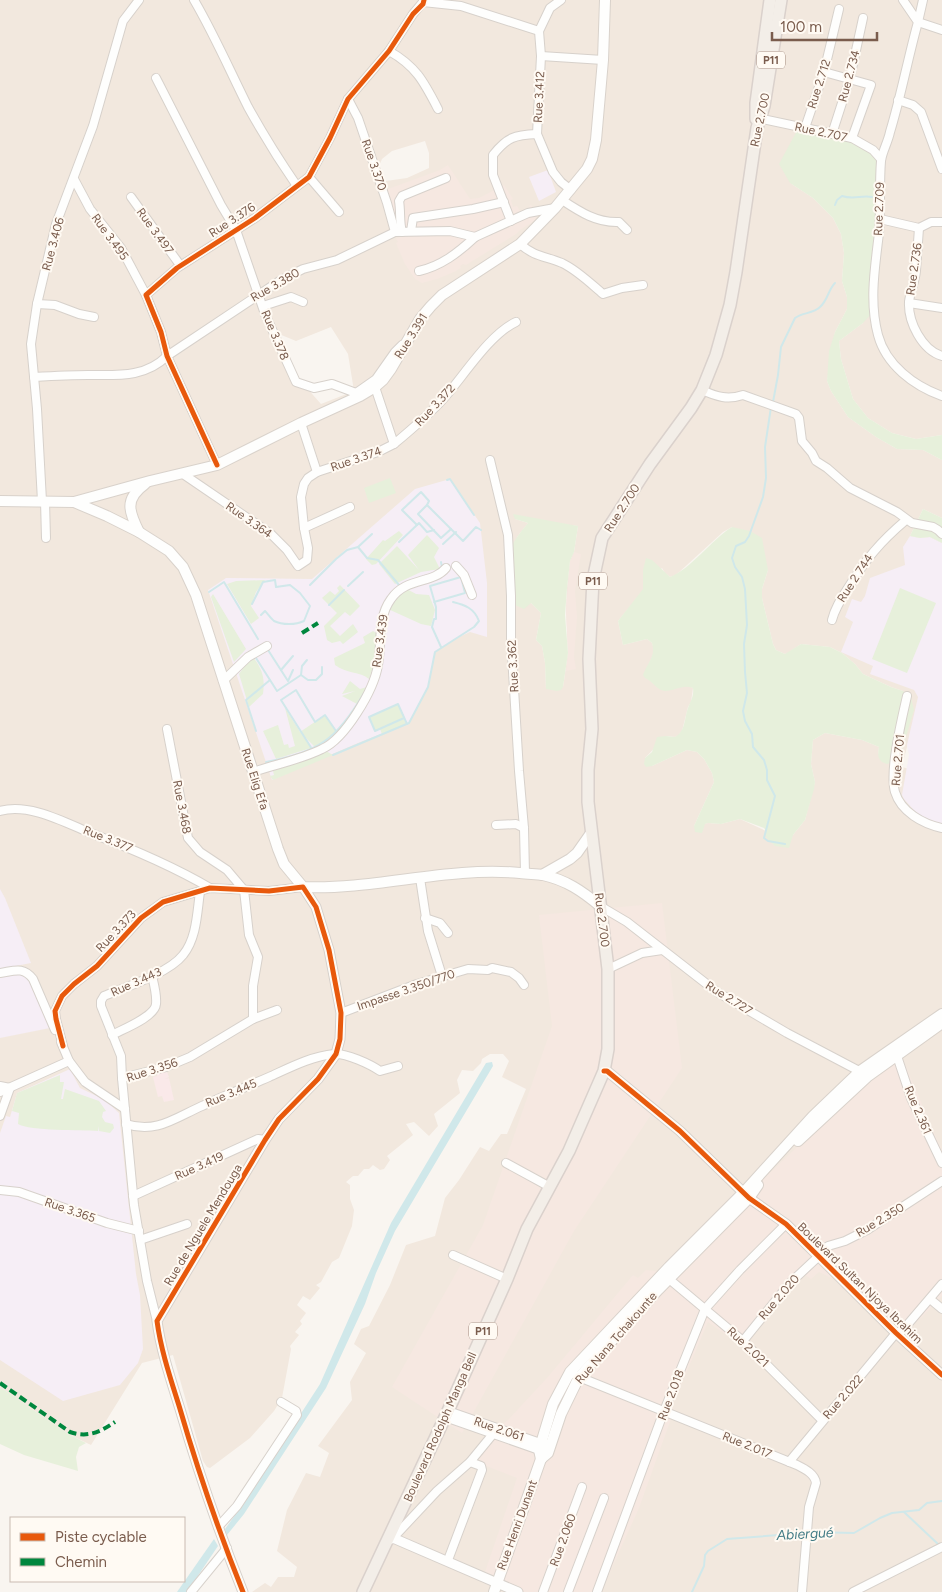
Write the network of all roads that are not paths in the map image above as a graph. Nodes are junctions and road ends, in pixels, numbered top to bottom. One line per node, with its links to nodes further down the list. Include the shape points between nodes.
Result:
1 (139, 0): 35 (street, Rue 3.406, via 123,22)
2 (194, 0): 36 (street, via 261,130)
3 (561, 0): 16 (street, via 550,8)
4 (605, 0): 19 (main road, Rue 3.391)
5 (770, 0): 26 (main road, P11)
6 (781, 0): 12 (main road, Rue 2.700 / P11)
7 (786, 0): 12 (main road)
8 (903, 0): 14 (street)
9 (423, 1): 16 (street, Rue 3.376, via 460,6); 17 (street, Rue 3.376)
10 (921, 1): 14 (street, Rue 2.709)
11 (839, 10): 20 (street, Rue 2.712)
12 (777, 16): 26 (main road, Rue 2.700 / P11, via 770,75)
13 (863, 18): 22 (street, Rue 2.734)
14 (918, 22): 15 (street); 24 (street, Rue 2.709)
15 (942, 30)
16 (539, 31): 18 (street, Rue 3.412)
17 (389, 51): 23 (street, Rue 3.376); 25 (street, via 417,72)
18 (541, 56): 19 (street); 28 (street, Rue 3.412)
19 (603, 60): 37 (main road, Rue 3.391, via 594,152 587,169)
20 (824, 72): 22 (street); 27 (street, Rue 2.712)
21 (156, 78): 46 (street, Rue 3.378)
22 (850, 78): 29 (street, Rue 2.734); 30 (street, via 871,85)
23 (348, 99): 33 (street, Rue 3.376); 49 (street, Rue 3.370, via 358,118)
24 (898, 100): 31 (street, Rue 2.709); 32 (street, via 913,105 921,112)
25 (438, 109)
26 (757, 122): 27 (street, Rue 2.707); 69 (main road, Rue 2.700 / P11, via 730,305 716,356)
27 (804, 128): 29 (street, Rue 2.707)
28 (537, 134): 37 (street, Rue 3.412, via 553,172); 39 (street, via 518,135 503,142 493,155 493,175)
29 (832, 134): 30 (street, Rue 2.707)
30 (852, 138): 31 (street, Rue 2.707, via 873,150)
31 (881, 159): 42 (street, Rue 2.709)
32 (942, 169)
33 (309, 177): 36 (street, Rue 3.376); 41 (street)
34 (446, 178): 49 (street, via 402,196 399,201)
35 (74, 179): 56 (street, Rue 3.495, via 90,209 121,248); 59 (street, Rue 3.406, via 56,224)
36 (297, 186): 46 (street, Rue 3.376)
37 (571, 190): 40 (main road, Rue 3.391)
38 (131, 197): 52 (street, Rue 3.497)
39 (504, 202): 43 (street); 48 (street, via 413,218)
40 (559, 204): 43 (street); 47 (street, via 594,219 619,222); 51 (main road, Rue 3.391)
41 (339, 212)
42 (880, 219): 45 (street); 70 (street, Rue 2.709, via 874,301 879,337 888,356 905,376)
43 (511, 221): 50 (street)
44 (942, 222): 45 (street, via 931,222)
45 (919, 228): 58 (street, Rue 2.736, via 916,274)
46 (236, 230): 52 (street, Rue 3.376); 55 (street, Rue 3.378)
47 (627, 230)
48 (411, 231): 49 (street, Rue 3.380); 50 (street, Rue 3.380, via 450,231)
49 (399, 232): 55 (street, Rue 3.380, via 337,260 303,269)
50 (475, 237): 53 (street, via 445,262)
51 (520, 244): 54 (street, via 530,253 562,264 602,294); 64 (main road, Rue 3.391, via 442,295 430,306)
52 (180, 265): 56 (street, Rue 3.376)
53 (419, 271)
54 (643, 285)
55 (259, 294): 60 (street, Rue 3.378); 65 (street, Rue 3.380)
56 (146, 295): 65 (street)
57 (303, 302): 60 (street, via 291,297)
58 (909, 303): 61 (street); 66 (street, Rue 2.736, via 913,326 921,340)
59 (36, 304): 62 (street, via 56,305); 67 (street, Rue 3.406, via 31,344)
60 (263, 306): 64 (street, Rue 3.378, via 296,382 314,388 332,384 356,393 376,379 394,352)
61 (942, 308)
62 (94, 317)
63 (516, 322): 72 (street, Rue 3.372, via 495,337 445,397)
64 (410, 336): 68 (main road, Rue 3.391, via 391,369)
65 (167, 356): 67 (street, Rue 3.380, via 154,367 139,373); 74 (street)
66 (942, 356)
67 (34, 377): 79 (street, Rue 3.406)
68 (375, 387): 71 (main road, Rue 3.391); 72 (street)
69 (702, 390): 82 (street, via 725,398 743,395 796,414 802,441 816,461 850,488); 100 (main road, Rue 2.700 / P11, via 602,538 593,580 589,659)
70 (942, 396)
71 (301, 423): 74 (main road, Rue 3.391); 75 (street, Rue 3.374)
72 (394, 444): 75 (street, Rue 3.374)
73 (490, 460): 98 (street, Rue 3.362, via 508,534 518,771)
74 (217, 466): 76 (main road, Rue 3.391)
75 (317, 472): 83 (street, Rue 3.374, via 304,484 301,497)
76 (183, 474): 77 (main road, Rue 3.391); 83 (street, Rue 3.364, via 271,534 298,566 307,560)
77 (150, 481): 80 (main road, Rue 3.391); 84 (main road, via 138,489 130,504)
78 (0, 501): 79 (main road, Rue Elig Efa)
79 (43, 501): 80 (main road, Rue Elig Efa); 86 (street, Rue 3.406)
80 (74, 502): 84 (main road, Rue Elig Efa)
81 (350, 507): 83 (street)
82 (906, 520): 85 (street, via 933,527); 90 (street, Rue 2 744, via 887,536 859,569)
83 (304, 528)
84 (139, 532): 92 (main road, Rue Elig Efa, via 169,551 183,567 196,595)
85 (942, 534)
86 (46, 538)
87 (456, 566): 89 (street, via 464,575)
88 (446, 568): 95 (street, Rue 3.439, via 441,574 402,586 391,598 381,621 378,667 372,686 343,732 325,748 298,760)
89 (472, 595)
90 (832, 620)
91 (267, 646): 92 (street, via 248,657)
92 (223, 681): 95 (main road, Rue Elig Efa)
93 (907, 696): 99 (street, Rue 2.701, via 896,752 895,792 911,815)
94 (167, 729): 106 (street, Rue 3.468, via 188,838 200,852 227,870)
95 (253, 772): 105 (main road, Rue Elig Efa, via 284,864)
96 (0, 811): 104 (street, Rue 3.377, via 27,811 52,818 156,859)
97 (496, 825): 98 (street, via 516,824)
98 (524, 828): 101 (street, Rue 3.362)
99 (942, 828)
100 (591, 833): 102 (main road, via 577,853); 108 (main road, Rue 2.700 / P11)
101 (525, 874): 102 (main road); 103 (main road, via 484,872)
102 (542, 875): 108 (main road, via 579,889)
103 (420, 878): 105 (main road); 109 (street)
104 (210, 888): 106 (street, Rue 3.373); 107 (street, Rue 3.373)
105 (303, 888): 106 (street, Rue 3.373); 118 (street, Rue de Nguele Mendouga, via 316,906 323,926)
106 (244, 890): 120 (street, via 248,936 258,957 253,986)
107 (200, 892): 114 (street, Rue 3.443, via 194,930 183,956); 123 (street, Rue 3.373, via 163,902 151,910 97,966 62,996 56,1019)
108 (600, 906): 111 (street, Rue 2.727, via 627,922); 112 (main road, Rue 2.700 / P11)
109 (425, 918): 110 (street, via 440,923); 115 (street)
110 (448, 933)
111 (662, 950): 112 (street, via 642,954); 129 (street, Rue 2.727, via 717,992)
112 (608, 968): 128 (main road, Rue 2.700 / P11, via 608,1049)
113 (0, 973): 123 (street, via 28,972)
114 (152, 976): 122 (street, via 155,1010); 122 (street, Rue 3.443, via 104,996 101,1006)
115 (442, 976): 116 (street, Impasse 3.350/770, via 468,969 492,968 512,972); 118 (street, Impasse 3.350/770)
116 (524, 985)
117 (277, 1010): 120 (street, Rue 3.356)
118 (341, 1013): 124 (street, Rue de Nguele Mendouga, via 342,1026)
119 (942, 1014): 129 (main road, Rue Nana Tchakounte)
120 (253, 1019): 130 (street, Rue 3.356, via 190,1057)
121 (942, 1023): 125 (main road, Rue Nana Tchakounte)
122 (112, 1035): 130 (street, Rue 3.443, via 120,1056)
123 (63, 1046): 126 (street)
124 (336, 1054): 127 (street, via 380,1071); 136 (street, Rue 3.445, via 300,1064 165,1124 139,1128); 137 (street, Rue de Nguele Mendouga, via 318,1079 279,1119)
125 (897, 1056): 129 (main road, Rue Nana Tchakounte); 139 (street, Rue 2.361)
126 (69, 1061): 132 (street); 134 (street, via 84,1082)
127 (398, 1066)
128 (604, 1071): 141 (main road, Boulevard Rodolph Manga Bell / P11); 143 (street, Boulevard Sultan Njoya Ibrahim, via 680,1131)
129 (864, 1074): 143 (main road, Rue Nana Tchakounte, via 795,1140)
130 (122, 1078): 134 (street, Rue 3.356)
131 (0, 1086): 132 (street)
132 (10, 1088): 133 (street); 135 (street)
133 (0, 1092)
134 (125, 1109): 136 (street, Rue 3.356)
135 (0, 1116)
136 (126, 1124): 144 (street, Rue 3.356)
137 (265, 1140): 144 (street, Rue 3.419, via 258,1140); 158 (street, Rue de Nguele Mendouga)
138 (506, 1163): 141 (street)
139 (942, 1163)
140 (942, 1180): 150 (street, Rue 2.350, via 867,1230 828,1246)
141 (550, 1187): 151 (main road, Boulevard Rodolph Manga Bell / P11, via 527,1229)
142 (0, 1190): 147 (street, Rue 3.365, via 19,1192)
143 (747, 1195): 146 (street, Boulevard Sultan Njoya Ibrahim); 152 (main road, Rue Nana Tchakounte); 154 (main road, Rue Nana Tchakounte)
144 (133, 1196): 147 (street, Rue 3.356)
145 (188, 1224): 148 (street)
146 (786, 1224): 150 (street, Boulevard Sultan Njoya Ibrahim); 156 (street, Rue 2.018)
147 (139, 1231): 148 (street, Rue 3.356)
148 (140, 1240): 158 (street, Rue 3.356)
149 (453, 1255): 151 (street)
150 (819, 1256): 159 (street, Boulevard Sultan Njoya Ibrahim); 160 (street, Rue 2.020, via 790,1283)
151 (507, 1279): 165 (main road, Boulevard Rodolph Manga Bell / P11)
152 (669, 1279): 154 (main road, Rue Nana Tchakounte); 156 (street, Rue 2.021)
153 (942, 1284): 155 (street, Rue 2.022)
154 (655, 1288): 161 (main road, Rue Nana Tchakounte)
155 (930, 1298): 157 (street); 159 (street, Rue 2.022, via 902,1332)
156 (705, 1309): 160 (street, Rue 2.021); 164 (street, Rue 2.018)
157 (942, 1309)
158 (157, 1320): 173 (street, via 170,1377)
159 (896, 1333): 162 (street, Boulevard Sultan Njoya Ibrahim); 166 (street, Rue 2.022, via 844,1398)
160 (743, 1341): 166 (street, Rue 2.021)
161 (575, 1375): 164 (street, Rue 2.017); 168 (main road, Rue Nana Tchakounte, via 553,1404)
162 (942, 1375)
163 (281, 1402): 173 (street, via 297,1415)
164 (664, 1411): 170 (street, Rue 2.017); 185 (street, Rue 2.018)
165 (446, 1414): 167 (street, Rue 2.061); 168 (street, Rue 2.061); 174 (main road, Boulevard Rodolph Manga Bell / P11)
166 (822, 1420): 170 (street, Rue 2.022)
167 (493, 1434): 168 (street, Rue 2.061); 169 (street)
168 (544, 1450): 178 (main road, Rue Henri Dunant)
169 (470, 1462): 174 (street); 177 (street, via 481,1466 482,1470)
170 (789, 1462): 186 (street, Rue 2.017, via 803,1468 816,1480 809,1506)
171 (582, 1487): 183 (street, Rue 2.060)
172 (604, 1498): 184 (street)
173 (219, 1529): 175 (street)
174 (391, 1539): 177 (street); 181 (main road, Boulevard Rodolph Manga Bell / P11)
175 (226, 1546): 179 (street); 180 (street)
176 (942, 1548): 187 (street)
177 (448, 1560): 178 (street)
178 (495, 1587): 182 (street)
179 (191, 1592)
180 (243, 1592)
181 (363, 1592)
182 (518, 1592)
183 (543, 1592)
184 (568, 1592)
185 (597, 1592)
186 (802, 1592)
187 (853, 1592)

